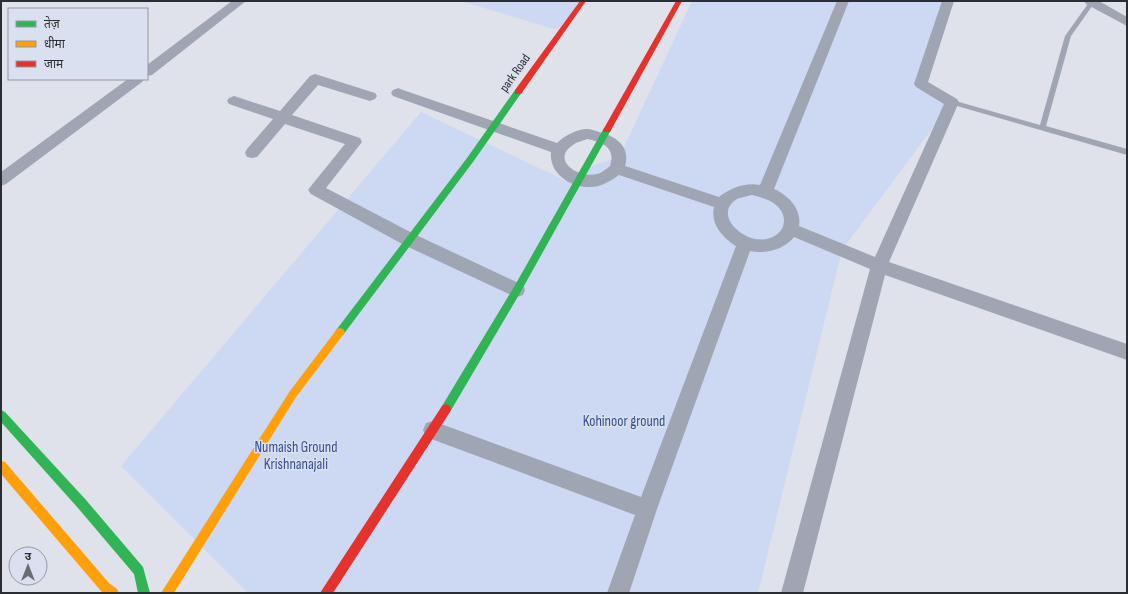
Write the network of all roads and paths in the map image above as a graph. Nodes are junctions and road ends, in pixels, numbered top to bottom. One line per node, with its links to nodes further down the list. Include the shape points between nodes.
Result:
1 (240, 1): 8 (street)
2 (583, 1): 15 (street, park Road)
3 (679, 1): 17 (street)
4 (842, 1): 24 (street)
5 (948, 1): 13 (street, via 921,84)
6 (1091, 2): 7 (street); 16 (lane, via 1068,36)
7 (1127, 22)
8 (148, 71)
9 (136, 80): 22 (street)
10 (398, 93): 15 (street)
11 (370, 96): 14 (street, via 315,79)
12 (234, 101): 14 (street)
13 (952, 102): 16 (lane); 29 (street)
14 (282, 118): 20 (street); 27 (street, via 355,142 316,190)
15 (494, 126): 18 (street); 27 (street, park Road)
16 (1042, 128): 19 (lane)
17 (602, 137): 18 (street, via 587,134 575,136); 21 (street, via 617,148 620,156); 23 (street)
18 (559, 149): 23 (street, via 559,167 567,175)
19 (1127, 152)
20 (252, 153)
21 (617, 169): 23 (street, via 602,179); 25 (street)
22 (1, 180)
23 (578, 180): 30 (street)
24 (765, 192): 25 (street, via 752,189 739,191 728,196); 26 (street, via 778,198 788,207 792,218)
25 (722, 204): 28 (street, via 720,215 724,226 733,236)
26 (791, 229): 28 (street, via 785,238 774,244 760,246); 29 (street)
27 (410, 240): 30 (street); 38 (street, park Road, via 293,394)
28 (745, 243): 35 (street)
29 (879, 266): 31 (street); 41 (street)
30 (517, 290): 33 (street)
31 (1127, 352)
32 (1, 415): 37 (street, via 139,571)
33 (433, 430): 35 (street); 39 (street)
34 (1, 466): 36 (street, via 105,587)
35 (647, 509): 40 (street)
36 (113, 593)
37 (144, 593)
38 (168, 593)
39 (326, 593)
40 (618, 593)
41 (792, 593)

